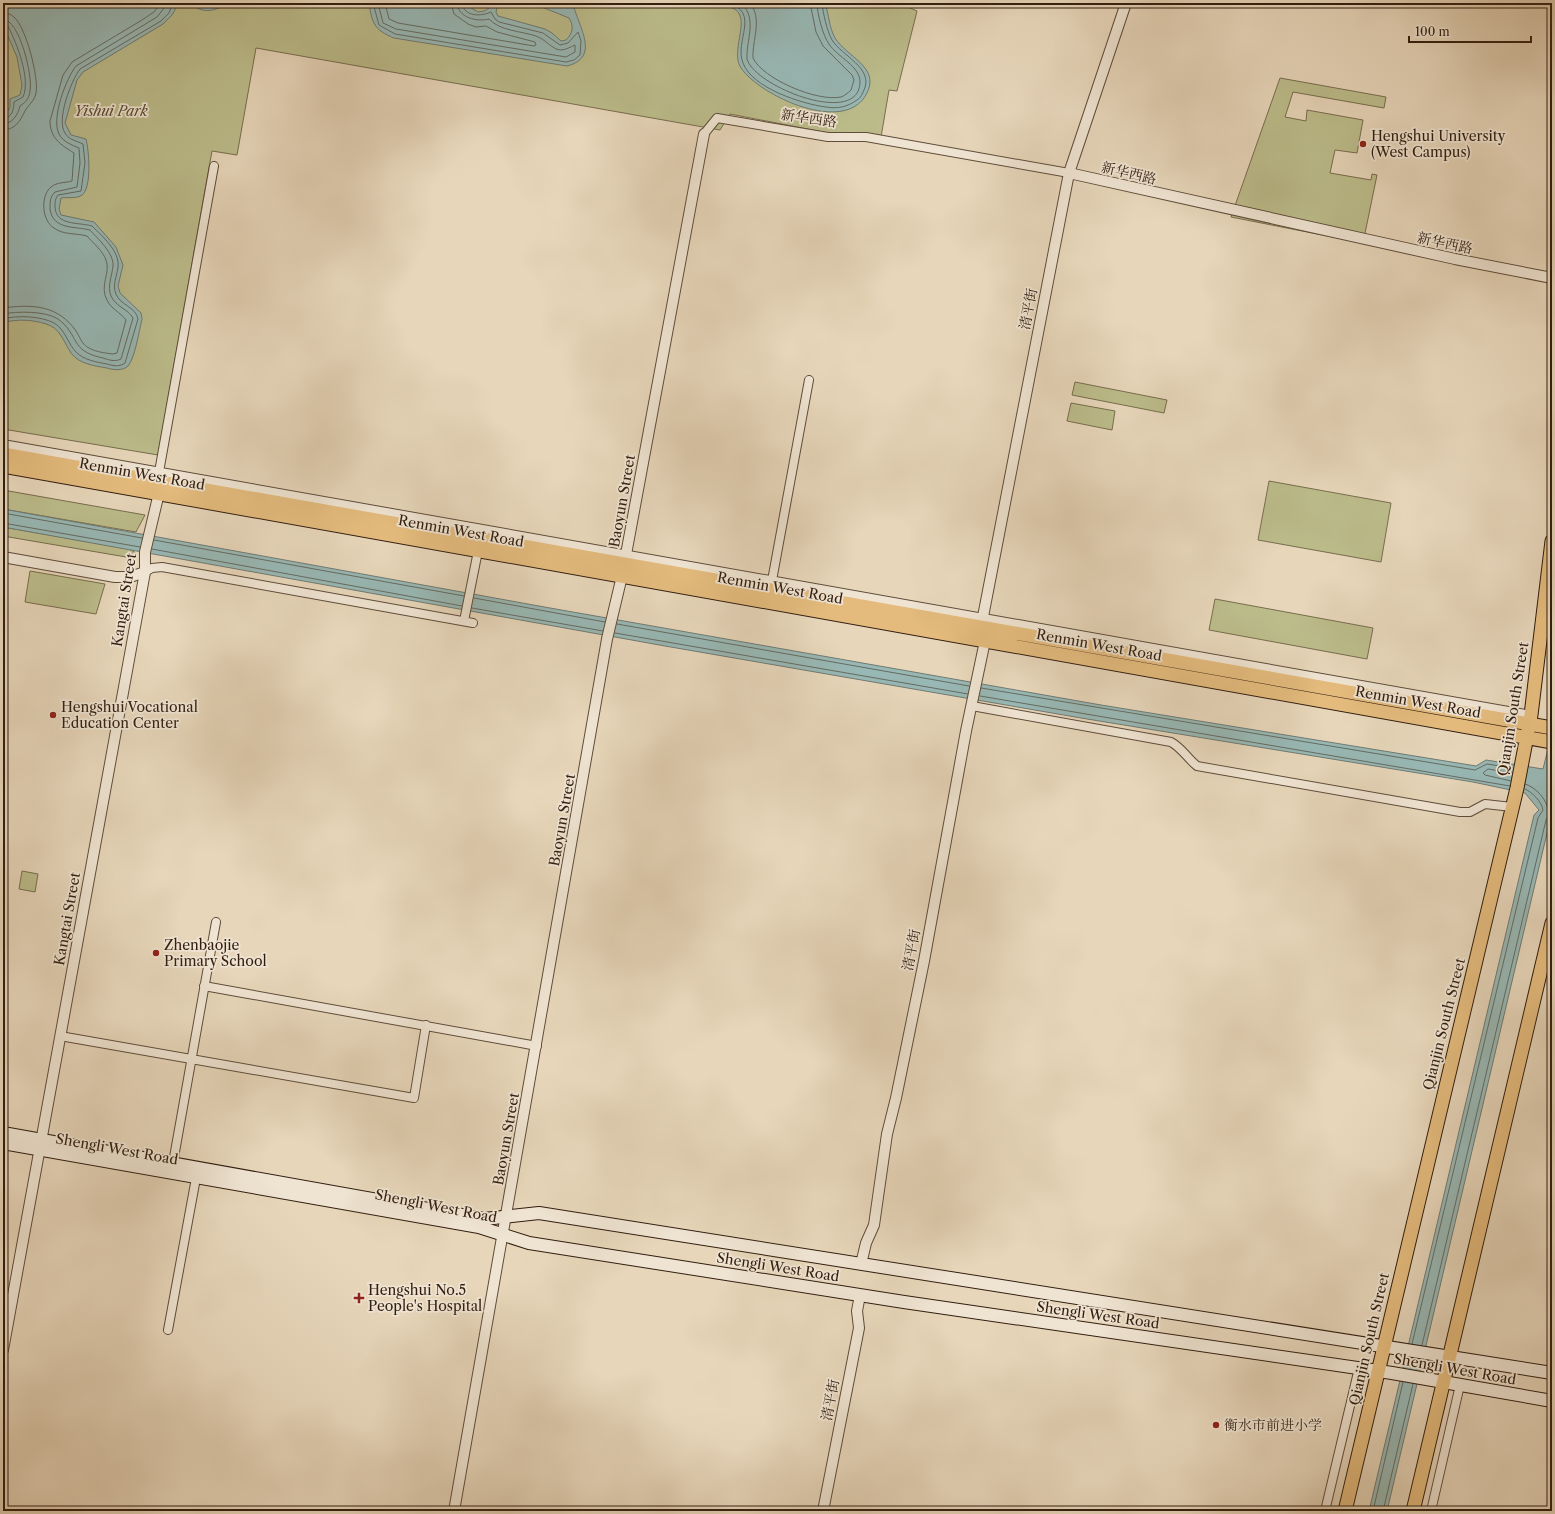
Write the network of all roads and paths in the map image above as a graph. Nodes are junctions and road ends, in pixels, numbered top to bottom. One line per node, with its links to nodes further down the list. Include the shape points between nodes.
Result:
1 (1126, 3): 4 (street, 清平街)
2 (704, 134): 4 (street, 新华西路, via 717,118 828,136 866,137); 15 (street, Baoyun Street)
3 (214, 166): 10 (street)
4 (1069, 173): 5 (street, 新华西路, via 1455,259); 20 (street, 清平街)
5 (1552, 278)
6 (809, 380): 17 (street)
7 (3, 444): 10 (street)
8 (3, 454): 15 (main road, Renmin West Road)
9 (3, 466): 11 (main road, Renmin West Road)
10 (159, 472): 15 (street)
11 (159, 493): 13 (main road, Renmin West Road); 16 (street, Kangtai Street, via 150,526)
12 (1552, 541): 23 (main road, Qianjin South Street)
13 (478, 551): 15 (main road, Renmin West Road); 18 (street)
14 (3, 557): 16 (street, via 115,577 130,577)
15 (624, 565): 17 (main road, Renmin West Road); 21 (main road, Renmin West Road); 33 (street, Baoyun Street, via 612,615)
16 (145, 572): 18 (street, via 162,567); 32 (street, Kangtai Street)
17 (771, 585): 20 (main road, Renmin West Road)
18 (465, 617): 19 (street)
19 (473, 623)
20 (981, 623): 23 (main road, Renmin West Road)
21 (985, 641): 22 (street, 清平街); 25 (main road, Renmin West Road)
22 (972, 704): 27 (street, via 1171,742 1181,748 1187,758 1197,766 1460,812 1470,812 1486,804); 42 (street, 清平街, via 923,967 887,1134 874,1225)
23 (1533, 722): 24 (main road, Renmin West Road); 25 (main road, Qianjin South Street)
24 (1552, 728)
25 (1532, 738): 26 (main road, Renmin West Road); 27 (main road, Qianjin South Street, via 1522,758)
26 (1552, 742)
27 (1513, 805): 45 (main road, Qianjin South Street)
28 (216, 922): 30 (street)
29 (1552, 923): 47 (main road)
30 (204, 986): 31 (street); 34 (street)
31 (426, 1025): 33 (street); 34 (street, via 414,1098)
32 (60, 1036): 34 (street); 37 (street, Kangtai Street)
33 (536, 1046): 40 (street, Baoyun Street)
34 (191, 1060): 38 (street)
35 (3, 1133): 37 (main road, Shengli West Road)
36 (3, 1143): 37 (main road, Shengli West Road)
37 (40, 1145): 38 (main road, Shengli West Road); 39 (main road, Shengli West Road); 46 (street, Kangtai Street)
38 (173, 1163): 40 (main road, Shengli West Road, via 484,1219)
39 (196, 1178): 41 (main road, Shengli West Road, via 479,1227); 44 (street)
40 (506, 1216): 41 (street, Baoyun Street); 42 (main road, Shengli West Road, via 539,1213)
41 (503, 1235): 43 (main road, Shengli West Road, via 529,1243); 54 (street, Baoyun Street)
42 (861, 1264): 45 (main road, Shengli West Road)
43 (860, 1295): 48 (main road, Shengli West Road); 55 (street, 清平街, via 857,1311 859,1328)
44 (168, 1330)
45 (1390, 1346): 47 (main road, Shengli West Road); 49 (main road, Qianjin South Street)
46 (3, 1350)
47 (1450, 1356): 50 (main road, Shengli West Road); 51 (main road)
48 (1359, 1368): 49 (main road, Shengli West Road); 56 (street)
49 (1378, 1371): 51 (main road, Shengli West Road); 57 (main road, Qianjin South Street)
50 (1552, 1373)
51 (1443, 1382): 52 (main road, Shengli West Road); 58 (main road)
52 (1460, 1385): 53 (main road, Shengli West Road); 59 (street)
53 (1552, 1401)
54 (454, 1511)
55 (823, 1511)
56 (1325, 1511)
57 (1345, 1511)
58 (1413, 1511)
59 (1431, 1511)

